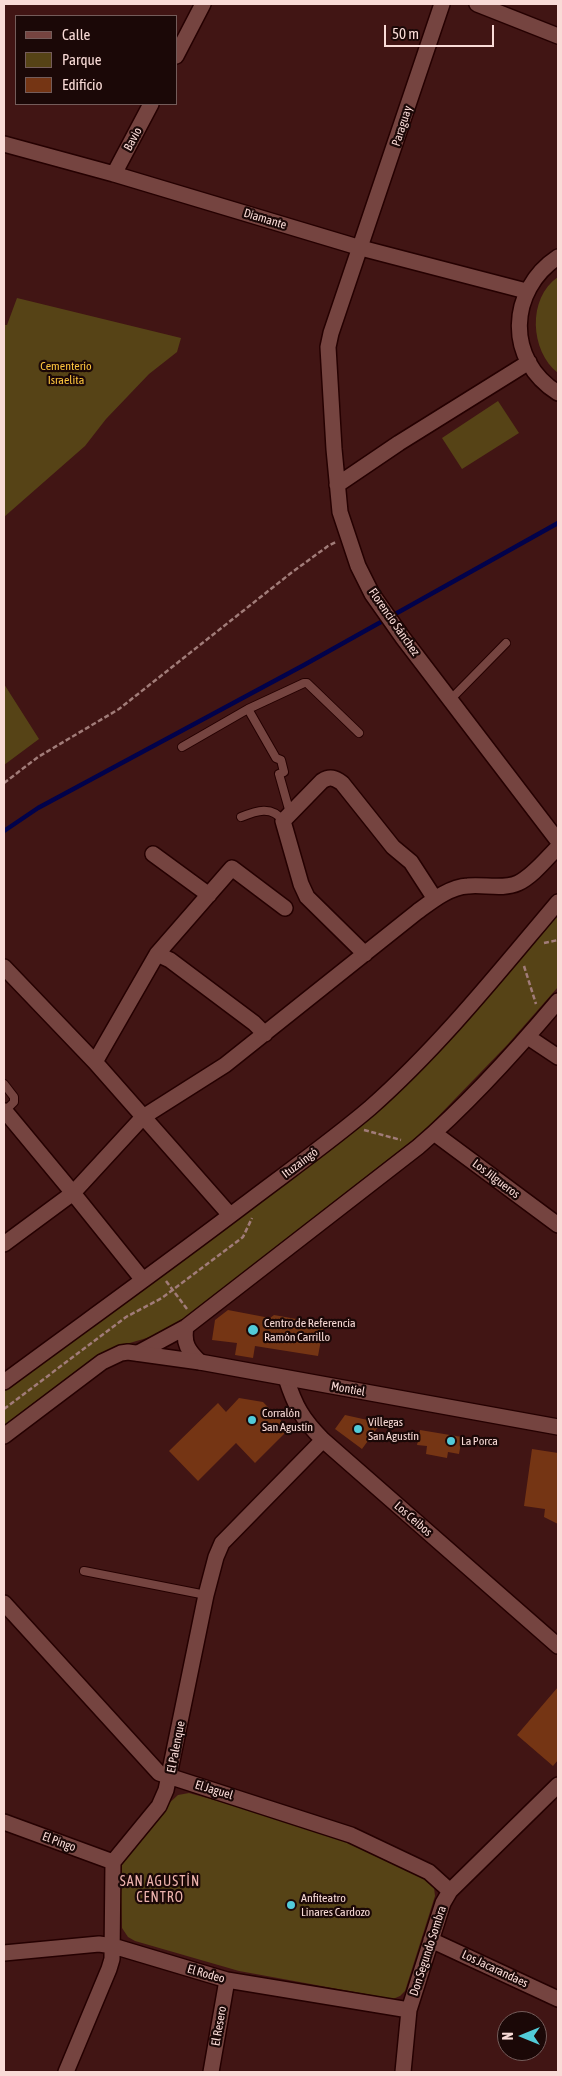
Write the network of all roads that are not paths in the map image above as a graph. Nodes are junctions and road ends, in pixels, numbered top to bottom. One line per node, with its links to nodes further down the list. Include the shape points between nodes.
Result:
1 (204, 4): 5 (street)
2 (442, 4): 9 (street, Paraguay)
3 (477, 4): 4 (street)
4 (558, 36)
5 (178, 52)
6 (151, 105): 8 (street, Bavio)
7 (4, 144): 8 (street, Diamante)
8 (114, 174): 9 (street, Diamante)
9 (361, 248): 11 (street, Diamante); 14 (street, Florencio Sánchez, via 328,347)
10 (558, 256): 11 (street, via 539,272)
11 (526, 291): 12 (street, via 520,313 520,336)
12 (529, 362): 13 (street, via 539,378); 14 (street)
13 (558, 393)
14 (337, 484): 16 (street, Florencio Sánchez, via 340,512 358,566 372,594)
15 (506, 643): 16 (lane)
16 (450, 700): 22 (street, Florencio Sánchez)
17 (248, 709): 18 (lane, via 307,683); 19 (lane); 21 (lane, via 276,758 281,760 284,772 278,774)
18 (359, 733)
19 (182, 747)
20 (240, 817): 21 (lane, via 264,810)
21 (286, 817): 26 (street, via 322,781 328,778 338,780 393,847 411,862); 30 (street, via 304,893)
22 (558, 841)
23 (558, 847): 26 (street, via 517,884 466,886)
24 (153, 854): 25 (street)
25 (209, 895): 28 (street, via 232,868); 29 (street)
26 (435, 899): 30 (street)
27 (558, 902): 42 (street, Ituzaingó, via 464,1013 401,1079 340,1132)
28 (285, 908)
29 (157, 954): 33 (street, via 170,960); 36 (street)
30 (365, 954): 33 (street)
31 (4, 967): 36 (street)
32 (558, 1001): 34 (street)
33 (265, 1034): 39 (street, via 225,1065)
34 (528, 1037): 35 (street); 40 (street)
35 (558, 1057)
36 (95, 1062): 39 (street)
37 (4, 1084): 38 (lane, via 14,1097 14,1102)
38 (5, 1112): 41 (street)
39 (143, 1117): 41 (street); 42 (street)
40 (434, 1133): 43 (street, Los Jilgueros); 46 (street)
41 (73, 1193): 44 (street); 45 (street)
42 (230, 1215): 45 (street, Ituzaingó)
43 (558, 1225)
44 (4, 1244)
45 (143, 1280): 50 (street, Ituzaingó)
46 (192, 1322): 47 (street); 48 (street, via 184,1338 190,1353)
47 (138, 1353): 48 (street, Montiel); 52 (street, via 121,1354 102,1362)
48 (200, 1362): 49 (street, Montiel)
49 (286, 1378): 51 (street, Montiel); 53 (street, Los Ceibos, via 304,1421)
50 (4, 1382)
51 (558, 1427)
52 (4, 1436)
53 (323, 1440): 55 (street, El Palenque, via 222,1542); 57 (street, Los Ceibos)
54 (84, 1571): 55 (lane)
55 (206, 1595): 58 (street, El Palenque)
56 (4, 1603): 58 (street, El Jaguel, via 158,1773)
57 (558, 1646)
58 (170, 1778): 61 (street, El Palenque, via 159,1806); 62 (street, El Jaguel, via 351,1835 429,1872)
59 (558, 1785): 62 (street, Don Segundo Sombra)
60 (4, 1822): 61 (street, El Pingo)
61 (113, 1862): 64 (street)
62 (450, 1891): 63 (street, Don Segundo Sombra)
63 (431, 1940): 67 (street, Los Jacarandaes); 68 (street, Don Segundo Sombra)
64 (113, 1946): 65 (street, El Rodeo, via 99,1944); 66 (street, El Rodeo); 69 (street, via 109,1969)
65 (4, 1953)
66 (227, 1980): 68 (street, El Rodeo); 70 (street, El Resero)
67 (558, 1999)
68 (409, 2010): 71 (street, Don Segundo Sombra)
69 (66, 2072)
70 (211, 2072)
71 (403, 2072)

